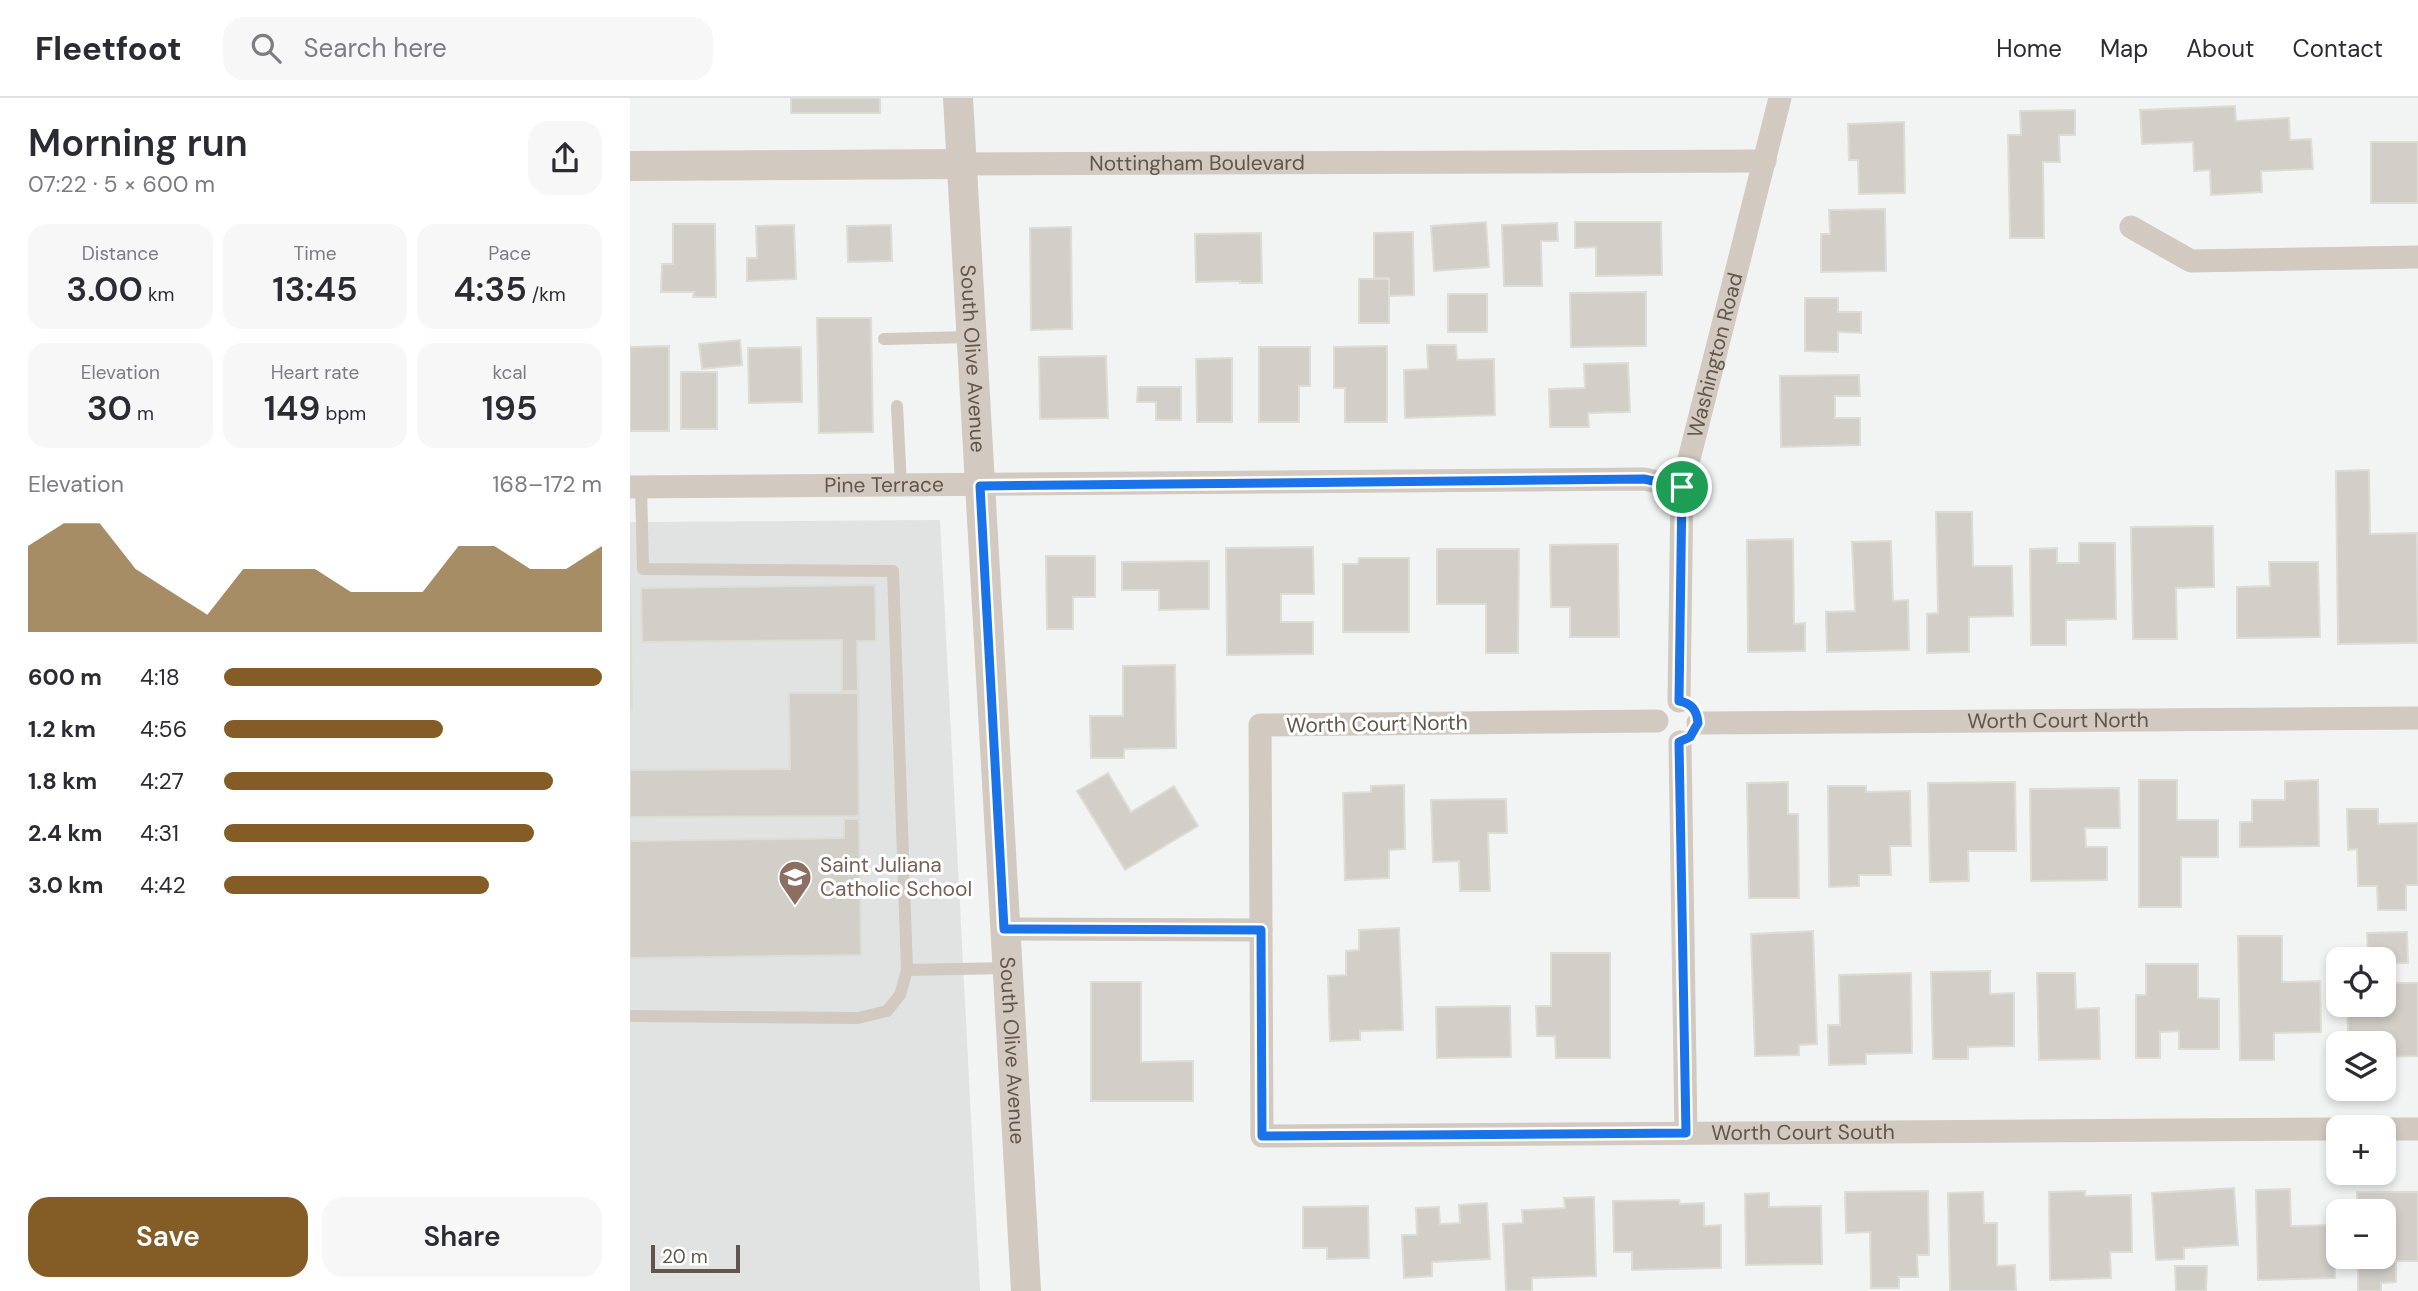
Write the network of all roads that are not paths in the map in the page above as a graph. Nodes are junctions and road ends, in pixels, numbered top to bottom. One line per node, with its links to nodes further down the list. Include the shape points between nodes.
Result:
1 (958, 98): 4 (street, South Olive Avenue)
2 (1780, 98): 3 (street, Washington Road)
3 (1765, 161): 4 (street, Nottingham Boulevard); 14 (street, Washington Road)
4 (963, 164): 5 (street, Nottingham Boulevard); 8 (street, South Olive Avenue)
5 (630, 166)
6 (2131, 227): 7 (street, via 2191,261)
7 (2418, 257)
8 (972, 337): 9 (lane); 12 (street, South Olive Avenue)
9 (884, 339)
10 (897, 407): 11 (lane)
11 (901, 486): 12 (street, Pine Terrace); 13 (street, Pine Terrace)
12 (980, 486): 14 (street, Pine Terrace, via 1644,479); 20 (street, South Olive Avenue)
13 (635, 487): 23 (lane, via 643,569 893,571)
14 (1682, 487): 15 (street, Washington Road)
15 (1679, 701): 17 (street, via 1661,708); 18 (street, via 1691,705)
16 (2418, 718): 18 (street, Worth Court North)
17 (1657, 720): 19 (street, via 1667,738); 21 (street, Worth Court North, via 1259,725)
18 (1698, 723): 19 (street, via 1690,737)
19 (1679, 742): 28 (street)
20 (1004, 929): 21 (street); 22 (street, South Olive Avenue)
21 (1261, 930): 28 (street, Worth Court South, via 1262,1136)
22 (1007, 968): 23 (lane); 29 (street, South Olive Avenue)
23 (907, 970): 24 (lane, via 900,995 887,1012 858,1018)
24 (630, 1016)
25 (2326, 1129): 28 (street, Worth Court South)
26 (2396, 1129): 27 (street)
27 (2418, 1129)
28 (1686, 1133)
29 (1026, 1291)

